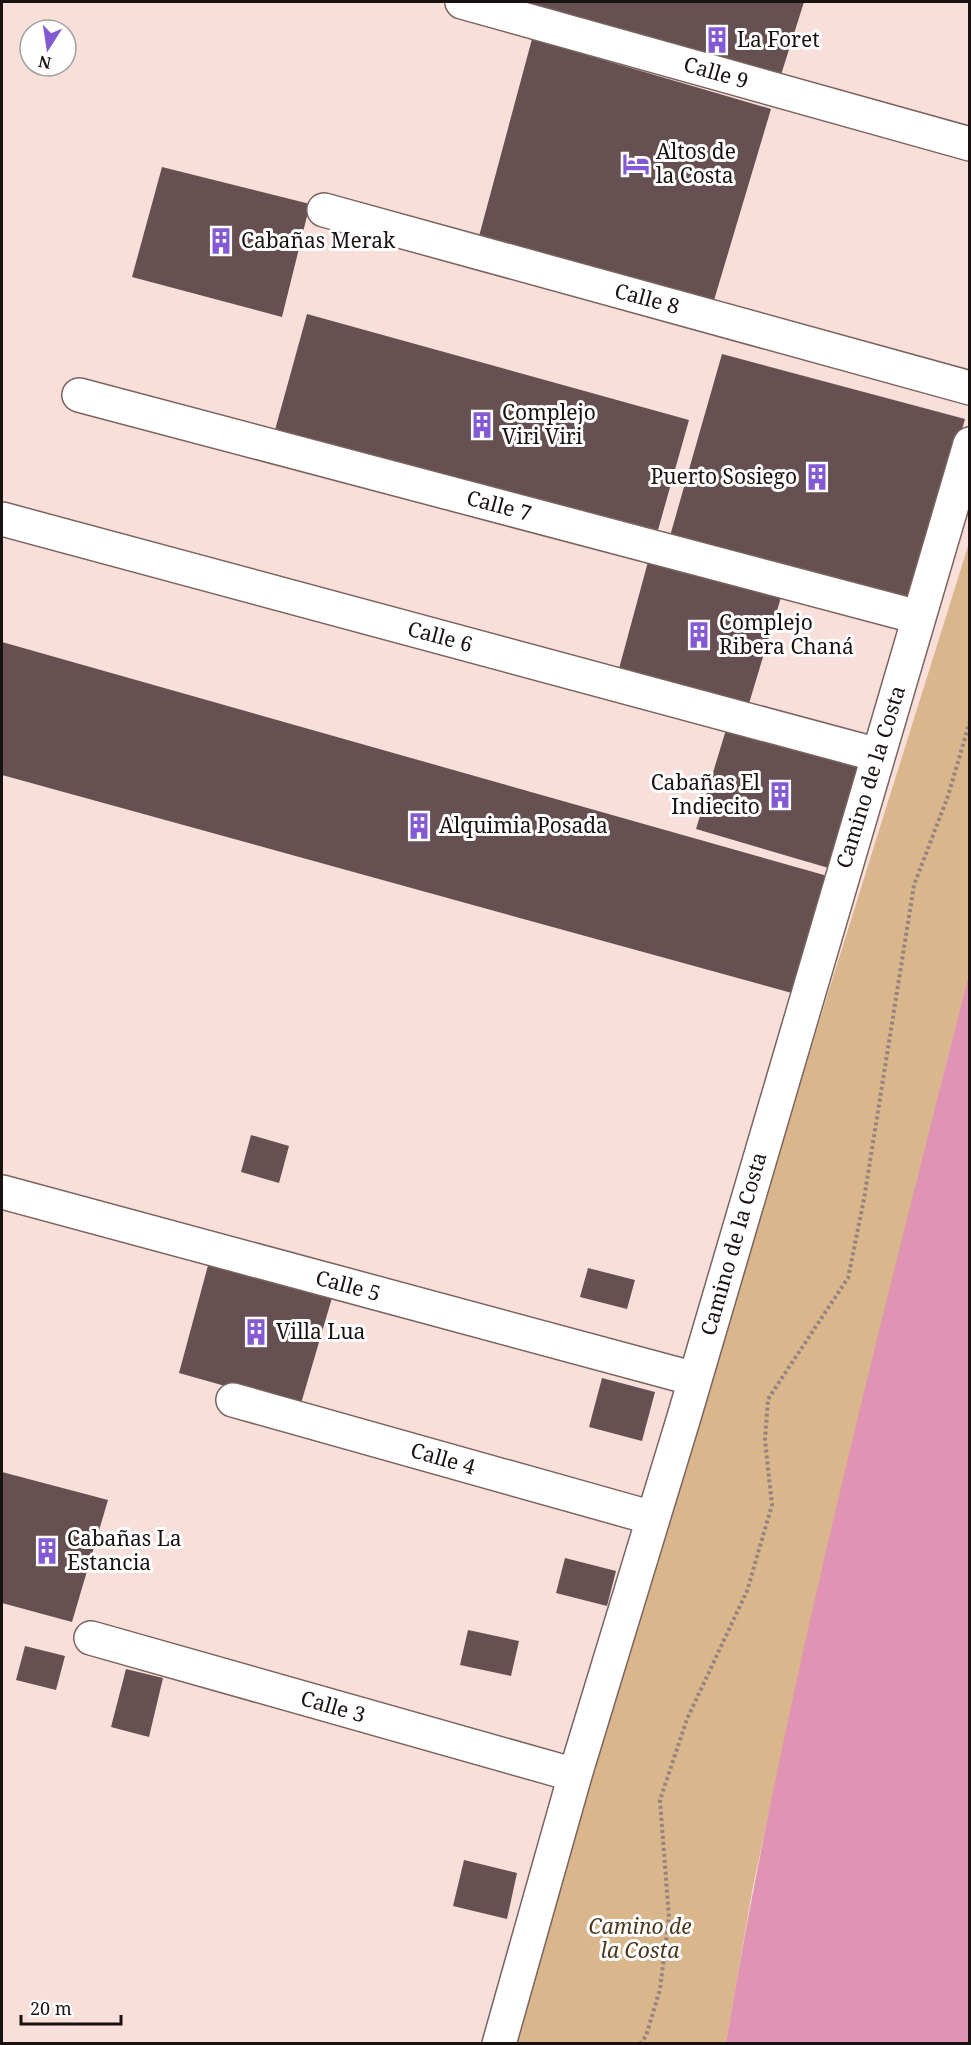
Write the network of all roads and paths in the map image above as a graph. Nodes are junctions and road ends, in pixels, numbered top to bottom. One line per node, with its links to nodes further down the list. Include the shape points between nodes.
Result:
1 (462, 2): 2 (street, Calle 9)
2 (969, 144)
3 (324, 210): 4 (street, Calle 8)
4 (969, 388)
5 (79, 395): 8 (street, Calle 7)
6 (969, 444): 8 (street, Camino de la Costa)
7 (2, 519): 10 (street, Calle 6)
8 (918, 617): 10 (street, Camino de la Costa)
9 (969, 722): 18 (path, via 948,796 914,885 848,1278 768,1399 765,1440 772,1505 747,1591 687,1719 660,1800 669,1918 660,1989 646,2036)
10 (878, 755): 12 (street, Camino de la Costa)
11 (2, 1192): 12 (street, Calle 5)
12 (695, 1380): 14 (street, Camino de la Costa)
13 (233, 1400): 14 (street, Calle 4)
14 (653, 1518): 16 (street, Camino de la Costa)
15 (91, 1638): 16 (street, Calle 3)
16 (575, 1775): 17 (street, Camino de la Costa)
17 (499, 2043)
18 (640, 2043)

